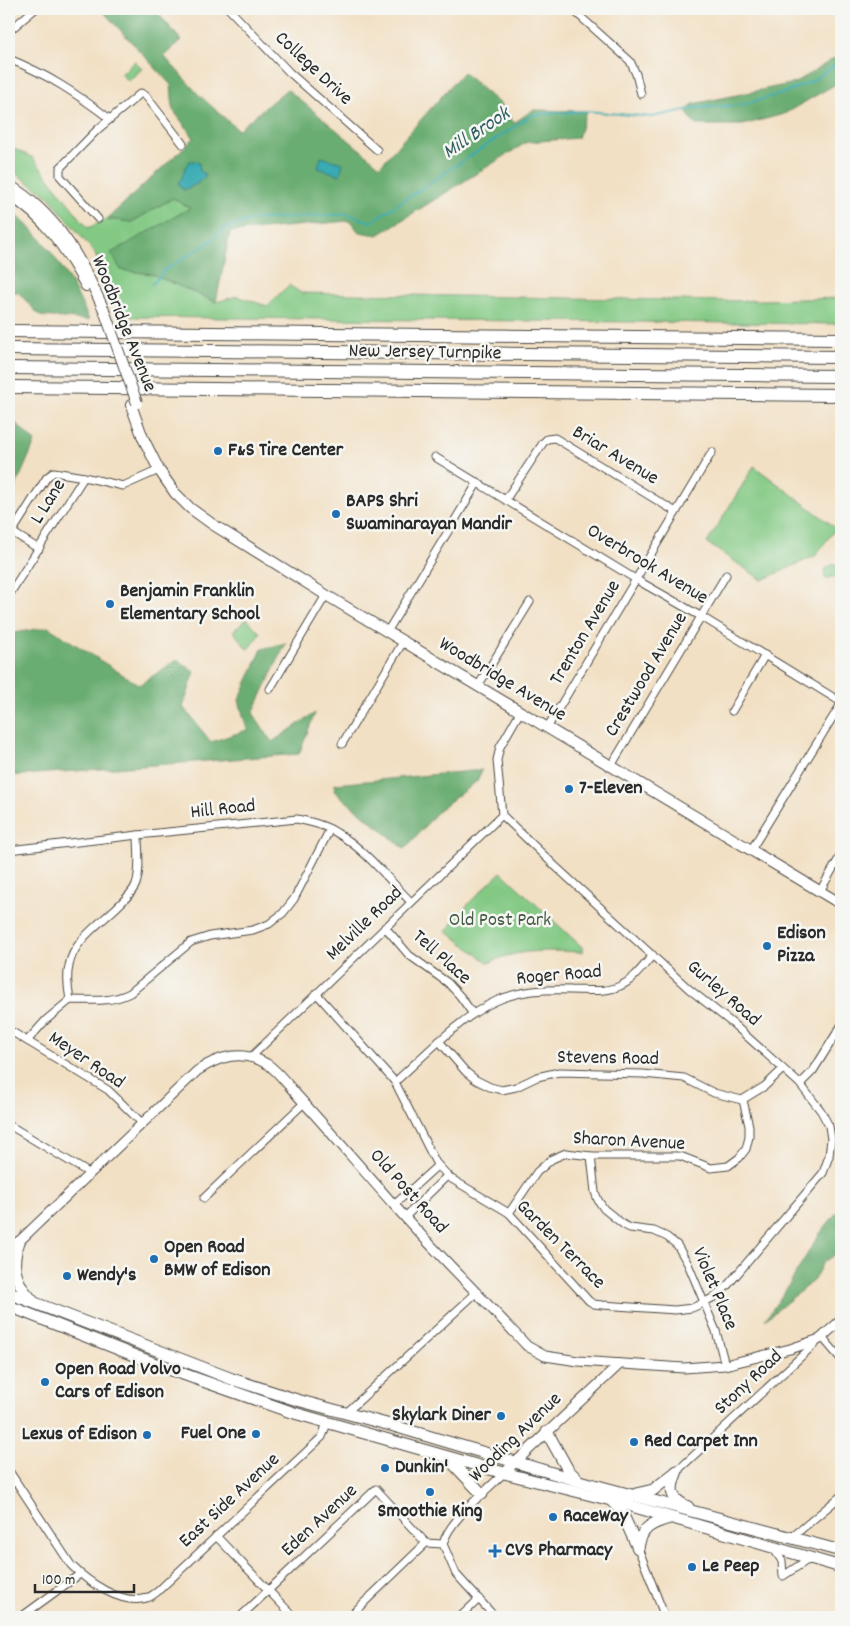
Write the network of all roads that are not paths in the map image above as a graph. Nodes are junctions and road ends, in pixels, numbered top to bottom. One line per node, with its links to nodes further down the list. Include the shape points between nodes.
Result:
1 (35, 9): 4 (street)
2 (229, 9): 9 (street, College Drive, via 289,72)
3 (577, 10): 6 (street, via 630,61)
4 (9, 31)
5 (9, 59): 7 (street, via 59,82)
6 (641, 94)
7 (110, 118): 8 (street, via 142,93); 12 (street, via 60,168 60,176)
8 (182, 144)
9 (377, 150)
10 (9, 186): 13 (main road, Woodbridge Avenue, via 43,212 65,237 86,270)
11 (9, 195): 13 (main road, Woodbridge Avenue, via 21,202 53,233)
12 (98, 219)
13 (101, 312): 24 (main road, Woodbridge Avenue, bridge)
14 (9, 331): 15 (highway, New Jersey Turnpike)
15 (841, 339)
16 (9, 349): 17 (highway, New Jersey Turnpike)
17 (841, 357)
18 (9, 368): 19 (highway, New Jersey Turnpike)
19 (841, 376)
20 (15, 387): 21 (highway, New Jersey Turnpike)
21 (841, 394)
22 (712, 452): 28 (street, Trenton Avenue)
23 (435, 457): 26 (street, Overbrook Avenue)
24 (159, 470): 25 (street, via 123,486); 34 (main road, Woodbridge Avenue, via 190,508)
25 (84, 477): 29 (street, via 58,471 50,475); 30 (street, L Lane)
26 (478, 482): 27 (street, Overbrook Avenue); 37 (street)
27 (506, 499): 28 (street, Briar Avenue, via 543,443 556,438); 32 (street, Overbrook Avenue)
28 (676, 512): 32 (street, Trenton Avenue)
29 (10, 534): 30 (street)
30 (39, 549): 33 (street, L Lane)
31 (726, 575): 36 (street, Crestwood Avenue)
32 (637, 580): 36 (street, Overbrook Avenue); 45 (street, Trenton Avenue)
33 (9, 595)
34 (326, 595): 37 (main road, Woodbridge Avenue); 41 (street)
35 (530, 602): 40 (street)
36 (702, 617): 39 (street, Overbrook Avenue); 47 (street, Crestwood Avenue)
37 (387, 632): 38 (main road, Woodbridge Avenue)
38 (404, 642): 40 (main road, Woodbridge Avenue); 46 (street)
39 (765, 655): 42 (street, Overbrook Avenue); 43 (street)
40 (478, 686): 44 (main road, Woodbridge Avenue)
41 (270, 690)
42 (841, 703): 52 (street)
43 (732, 711)
44 (520, 712): 45 (main road, Woodbridge Avenue); 48 (street, via 500,747 497,760)
45 (548, 728): 47 (main road, Woodbridge Avenue)
46 (342, 744)
47 (611, 766): 52 (main road, Woodbridge Avenue)
48 (502, 815): 55 (street, Melville Road); 58 (street, Gurley Road)
49 (330, 829): 50 (street, Hill Road, via 297,819); 55 (street, Hill Road, via 359,849); 60 (street, via 294,899 269,924 191,942 119,999)
50 (138, 835): 51 (street, Hill Road); 60 (street, via 135,886 72,953 67,976)
51 (9, 850)
52 (751, 850): 54 (main road, Woodbridge Avenue)
53 (841, 855): 54 (street)
54 (820, 891): 56 (main road, Woodbridge Avenue)
55 (411, 902): 57 (street, Melville Road)
56 (841, 904)
57 (385, 927): 59 (street, Melville Road); 61 (street, Tell Place, via 409,955 448,983)
58 (653, 955): 61 (street, Roger Road, via 620,986 604,990 523,992 496,1001); 67 (street, Gurley Road)
59 (316, 993): 66 (street, Melville Road); 68 (street, Garden Terrace)
60 (70, 1000): 64 (street)
61 (473, 1014): 65 (street, Roger Road)
62 (841, 1026): 69 (street, via 813,1071)
63 (9, 1030): 64 (street, Meyer Road)
64 (27, 1042): 72 (street, Meyer Road, via 108,1090)
65 (439, 1042): 68 (street, Roger Road); 70 (street, Stevens Road, via 471,1076 502,1090 559,1072 643,1074 684,1078 714,1093)
66 (250, 1058): 71 (street, Old Post Road, via 269,1064); 72 (street, Old Post Road, via 234,1056 212,1061 197,1071)
67 (783, 1069): 69 (street, Gurley Road); 70 (street, via 766,1086)
68 (395, 1082): 75 (street, Garden Terrace)
69 (800, 1084): 85 (street, Gurley Road, via 829,1126 829,1156 823,1174 727,1286)
70 (743, 1100): 74 (street, Sharon Avenue, via 750,1137 746,1149 728,1166 711,1168 680,1156)
71 (304, 1103): 78 (street); 79 (street, Old Post Road)
72 (142, 1124): 76 (street, Old Post Road)
73 (9, 1125): 76 (street)
74 (590, 1156): 80 (street, Sharon Avenue, via 566,1153 552,1159 537,1172); 85 (street, Violet Place, via 593,1185 600,1204 624,1225 654,1231 677,1244)
75 (438, 1165): 77 (street, Garden Terrace); 79 (street)
76 (89, 1173): 82 (street, Old Post Road)
77 (448, 1175): 80 (street, Garden Terrace); 81 (street)
78 (204, 1198)
79 (394, 1205): 81 (street, Old Post Road)
80 (509, 1213): 85 (street, Garden Terrace, via 594,1304 675,1310 692,1308)
81 (405, 1217): 83 (street, Old Post Road)
82 (12, 1251): 86 (highway, via 21,1288)
83 (477, 1292): 91 (street, Old Post Road, via 527,1346 546,1356); 93 (street)
84 (9, 1293): 86 (highway)
85 (704, 1302): 92 (street, Violet Place)
86 (35, 1303): 93 (highway, via 232,1379)
87 (9, 1306): 94 (highway, via 189,1377)
88 (841, 1320): 89 (street, Old Post Road)
89 (821, 1338): 90 (street); 92 (street, Old Post Road); 99 (street, Stony Road)
90 (841, 1359)
91 (620, 1364): 92 (street, Old Post Road, via 684,1368); 95 (street, Wooding Avenue)
92 (725, 1365)
93 (346, 1413): 97 (highway)
94 (327, 1423): 96 (highway); 109 (street, East Side Avenue, via 322,1437)
95 (547, 1432): 97 (street, Wooding Avenue); 101 (highway, via 568,1470)
96 (446, 1456): 100 (highway); 103 (highway)
97 (514, 1463): 100 (street, Wooding Avenue); 101 (highway)
98 (9, 1471): 102 (street)
99 (677, 1471): 104 (highway, via 653,1490); 107 (highway, via 671,1485 677,1501)
100 (504, 1473): 103 (street, Wooding Avenue); 106 (highway)
101 (579, 1481): 104 (highway)
102 (12, 1484): 118 (street)
103 (482, 1494): 112 (street, Wooding Avenue, via 455,1521 445,1534)
104 (632, 1495): 107 (highway)
105 (841, 1496): 110 (street)
106 (611, 1500): 108 (highway); 114 (highway, via 621,1512)
107 (712, 1516): 110 (highway)
108 (671, 1518): 113 (highway); 114 (highway, via 647,1528)
109 (216, 1536): 118 (street, East Side Avenue, via 147,1598 119,1597); 119 (street)
110 (791, 1538): 115 (highway)
111 (426, 1544): 112 (street); 119 (street, Eden Avenue, via 376,1489); 124 (street)
112 (443, 1544): 120 (street, via 456,1574)
113 (770, 1546): 116 (highway); 116 (street, via 780,1557 783,1576)
114 (638, 1548): 127 (street)
115 (841, 1551)
116 (814, 1559): 117 (highway)
117 (841, 1567)
118 (80, 1574): 121 (street)
119 (269, 1591): 122 (street, Eden Avenue); 123 (street)
120 (480, 1599): 125 (street); 126 (street)
121 (21, 1617)
122 (240, 1617)
123 (294, 1617)
124 (349, 1617)
125 (460, 1617)
126 (495, 1617)
127 (665, 1617)

